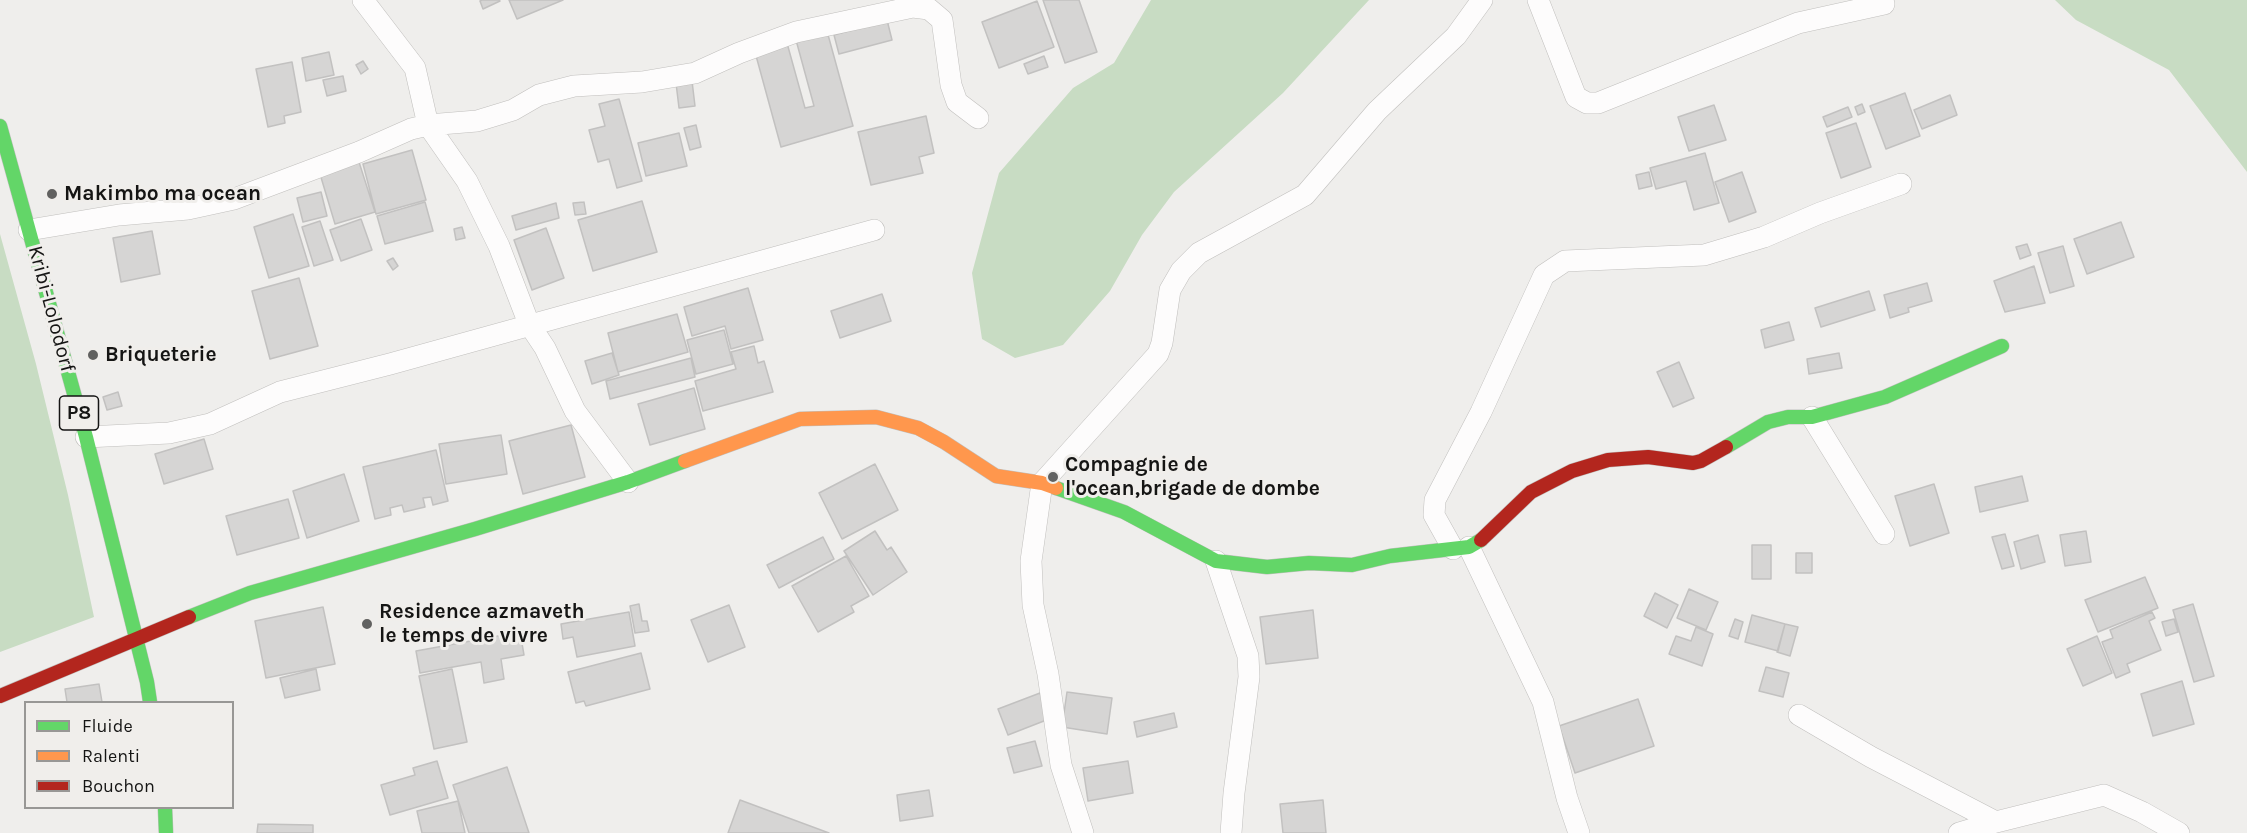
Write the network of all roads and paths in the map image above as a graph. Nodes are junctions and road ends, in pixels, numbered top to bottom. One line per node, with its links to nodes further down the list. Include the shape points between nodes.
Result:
1 (363, 0): 6 (street, via 415,68)
2 (1482, 0): 16 (street, via 1456,36 1377,111 1305,195 1199,253 1181,271 1170,290 1158,354)
3 (1538, 0): 4 (street, via 1576,97 1587,103 1598,103 1798,23)
4 (1884, 4)
5 (978, 118): 6 (street, via 957,102 942,20 929,9 913,7 796,32 695,73 642,82 574,86 539,95 513,110 477,121)
6 (428, 125): 9 (street, via 234,199 188,209 119,215); 11 (street, via 467,181 499,246)
7 (0, 126): 9 (street, Kribi-Lolodorf / P8)
8 (1901, 184): 18 (street, via 1764,237 1704,255 1565,261 1544,275 1481,412 1435,500 1434,515)
9 (29, 230): 14 (street, Kribi-Lolodorf / P8)
10 (874, 230): 11 (street)
11 (530, 324): 14 (street, via 280,392 210,424 170,433); 15 (street, via 575,411)
12 (2001, 346): 13 (street, via 1885,397)
13 (1812, 417): 17 (street); 18 (street, via 1768,422 1693,463 1648,457 1608,460 1572,471 1531,492 1484,538)
14 (86, 437): 20 (street, Kribi-Lolodorf / P8)
15 (628, 482): 16 (street, via 800,419 876,417 918,428 996,476); 20 (street, via 250,593)
16 (1042, 483): 19 (street, via 1124,512); 27 (street, via 1031,561 1034,605 1061,765)
17 (1884, 534)
18 (1461, 548): 19 (street, via 1390,556 1352,565 1309,563 1267,567); 29 (street, via 1543,702)
19 (1216, 561): 28 (street, via 1248,656 1249,677)
20 (136, 638): 21 (street); 22 (street, Kribi-Lolodorf / P8)
21 (0, 696)
22 (150, 701)
23 (1798, 715): 25 (street)
24 (165, 809): 26 (street)
25 (1996, 822): 30 (street); 31 (street, via 2104,795)
26 (166, 833)
27 (1083, 833)
28 (1231, 833)
29 (1579, 833)
30 (1959, 833)
31 (2179, 833)

